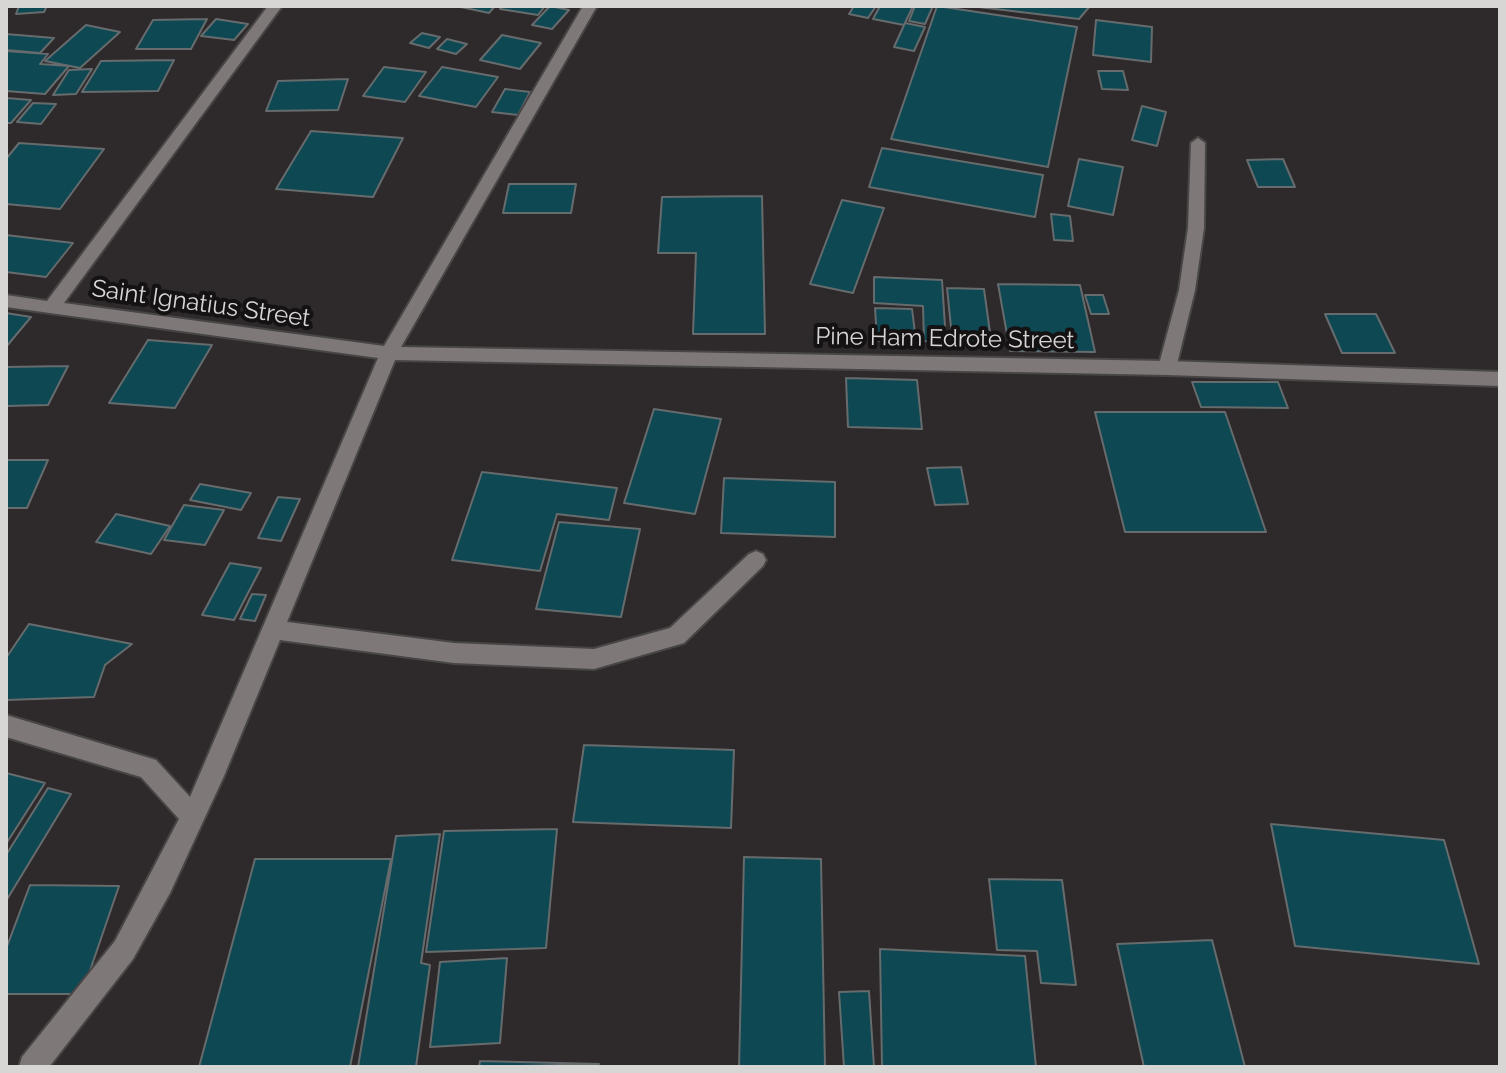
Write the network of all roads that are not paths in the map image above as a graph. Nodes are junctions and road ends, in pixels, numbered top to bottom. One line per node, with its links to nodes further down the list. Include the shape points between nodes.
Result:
1 (275, 6): 5 (street)
2 (590, 6): 6 (street)
3 (1198, 143): 7 (street, via 1196,228)
4 (6, 301): 5 (street, Saint Ignatius Street)
5 (51, 308): 6 (street, Saint Ignatius Street)
6 (389, 353): 7 (street, Pine Ham Edrote Street); 10 (street)
7 (1167, 368): 8 (street, Pine Ham Edrote Street)
8 (1500, 379)
9 (756, 560): 10 (street, via 676,636 594,659 454,653)
10 (275, 630): 12 (street)
11 (6, 726): 12 (street, via 148,768)
12 (192, 816): 13 (street, via 124,950)
13 (32, 1067)

